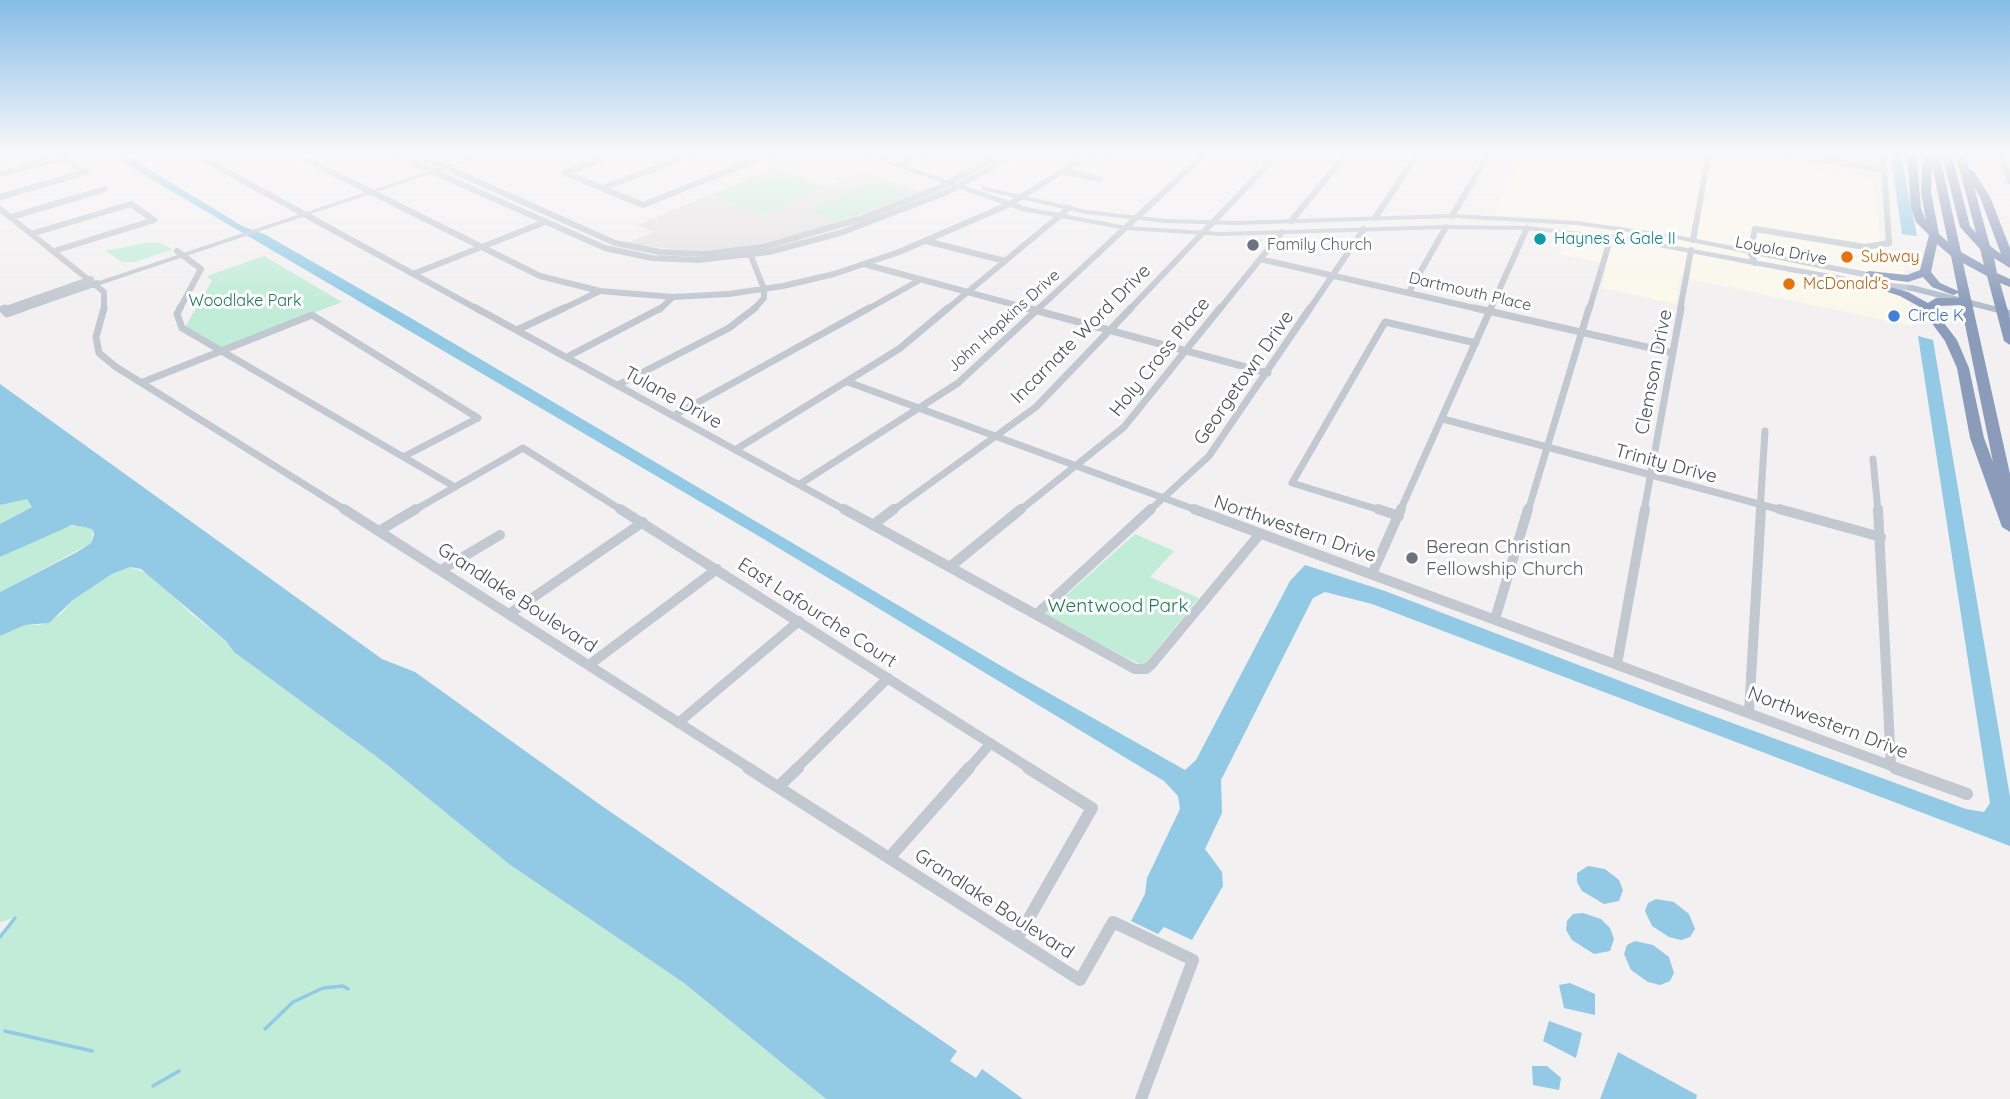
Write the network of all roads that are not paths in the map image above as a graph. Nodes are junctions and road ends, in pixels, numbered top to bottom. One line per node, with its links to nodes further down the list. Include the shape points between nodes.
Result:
1 (57, 203): 28 (street)
2 (286, 203): 26 (street, Tulane Drive)
3 (328, 203): 26 (street)
4 (394, 203): 51 (street)
5 (503, 203): 35 (street)
6 (524, 203): 29 (street)
7 (902, 203): 57 (street)
8 (918, 203): 57 (street, via 840,233)
9 (1049, 203): 24 (main road, Loyola Drive)
10 (1153, 203): 33 (street, John Hopkins Drive)
11 (1231, 203): 36 (street)
12 (1306, 203): 34 (street)
13 (1385, 203): 31 (street)
14 (1460, 203): 27 (street)
15 (1700, 203): 48 (street)
16 (1886, 203): 55 (street, via 1889,243 1884,246 1855,246 1759,228 1753,230)
17 (1915, 203): 69 (highway, via 1921,222 1952,252)
18 (1928, 203): 63 (highway, via 1934,235)
19 (1945, 203): 100 (highway)
20 (1959, 203): 61 (highway, via 1965,227 1979,243)
21 (1973, 203): 85 (highway)
22 (1987, 203): 61 (highway)
23 (1010, 204): 30 (main road, Loyola Drive); 49 (street)
24 (1069, 208): 30 (street); 33 (main road, Loyola Drive)
25 (0, 209): 28 (street)
26 (302, 212): 38 (street); 64 (street, Tulane Drive)
27 (1452, 216): 31 (main road, Loyola Drive); 32 (main road, Loyola Drive); 37 (main road)
28 (10, 217): 44 (street)
29 (556, 218): 35 (street); 57 (street, via 637,249)
30 (1059, 218): 39 (main road, Loyola Drive); 59 (street)
31 (1375, 218): 34 (main road, Loyola Drive); 41 (main road)
32 (1529, 218): 40 (main road); 42 (main road, Loyola Drive)
33 (1136, 219): 36 (main road, Loyola Drive); 39 (street, John Hopkins Drive)
34 (1291, 221): 36 (main road, Loyola Drive); 43 (main road)
35 (544, 222): 51 (street); 57 (street, via 631,255 682,260)
36 (1212, 223): 45 (street, Incarnate Word Drive)
37 (1446, 227): 40 (main road, Loyola Drive); 41 (main road, Loyola Drive); 73 (street)
38 (253, 228): 56 (street); 56 (street)
39 (1126, 228): 45 (main road, Loyola Drive); 80 (street, John Hopkins Drive)
40 (1527, 228): 46 (main road, Loyola Drive); 79 (street)
41 (1364, 229): 43 (main road, Loyola Drive); 65 (street, Georgetown Drive)
42 (1626, 229): 46 (main road, via 1588,228); 48 (main road, Loyola Drive)
43 (1282, 232): 45 (main road, Loyola Drive); 58 (street, Holy Cross Place)
44 (31, 233): 54 (street); 54 (street, via 131,204 154,220)
45 (1201, 233): 83 (street, Incarnate Word Drive)
46 (1588, 234): 47 (main road, Loyola Drive)
47 (1611, 237): 50 (main road, Loyola Drive); 84 (street)
48 (1693, 240): 50 (main road); 52 (main road, Loyola Drive)
49 (926, 242): 59 (street); 62 (street)
50 (1654, 243): 53 (main road, Loyola Drive)
51 (481, 247): 64 (street); 72 (street, via 540,276)
52 (1739, 249): 53 (main road, via 1704,246); 55 (main road, Loyola Drive)
53 (1691, 250): 60 (main road, Loyola Drive); 89 (street, Clemson Drive)
54 (54, 251): 67 (street)
55 (1750, 252): 60 (street); 66 (main road, Loyola Drive)
56 (180, 253): 67 (street); 87 (street, via 201,269 181,303 178,323)
57 (749, 253): 71 (street)
58 (1260, 259): 65 (street, Dartmouth Place); 88 (street, Holy Cross Place)
59 (1005, 261): 74 (street)
60 (1755, 262): 66 (main road, Loyola Drive)
61 (2010, 263)
62 (864, 264): 68 (street); 71 (street)
63 (1925, 272): 66 (highway, via 1908,279); 76 (highway)
64 (413, 274): 82 (street, Tulane Drive)
65 (1333, 275): 73 (street, Dartmouth Place); 91 (street, Georgetown Drive)
66 (1869, 279): 70 (main road, Loyola Drive); 78 (highway)
67 (94, 281): 67 (street, via 2,309 7,314); 92 (street, Grandlake Boulevard, via 104,292 105,305 96,337 99,353)
68 (918, 281): 74 (street); 96 (street)
69 (2010, 284)
70 (1912, 288): 76 (main road, Loyola Drive)
71 (764, 289): 75 (street); 94 (street, via 758,306 729,328)
72 (600, 291): 75 (street); 82 (street)
73 (1409, 292): 79 (street, Dartmouth Place)
74 (966, 293): 80 (street); 93 (street, via 899,349)
75 (673, 297): 90 (street, via 654,314)
76 (1956, 297): 77 (main road, Loyola Drive); 78 (highway); 81 (main road, Loyola Drive)
77 (2010, 303)
78 (1928, 309): 115 (highway, via 1951,340 1963,368 1977,438)
79 (1491, 311): 84 (street, Dartmouth Place); 86 (street)
80 (1036, 312): 83 (street); 95 (street, John Hopkins Drive, via 958,383)
81 (2010, 313)
82 (517, 330): 90 (street, Tulane Drive)
83 (1110, 331): 88 (street); 99 (street, Incarnate Word Drive, via 1036,407)
84 (1583, 332): 89 (street, Dartmouth Place); 101 (street)
85 (2010, 341)
86 (1476, 343): 97 (street); 112 (street, via 1385,322 1292,483)
87 (219, 351): 92 (street); 103 (street); 103 (street, via 312,315 478,418)
88 (1185, 351): 91 (street); 105 (street, Holy Cross Place, via 1124,427)
89 (1673, 353): 106 (street, Clemson Drive)
90 (567, 357): 94 (street, Tulane Drive)
91 (1268, 373): 109 (street, Georgetown Drive, via 1209,456)
92 (143, 382): 116 (street, Grandlake Boulevard)
93 (848, 382): 95 (street, Northwestern Drive); 102 (street)
94 (618, 385): 96 (street, Tulane Drive)
95 (918, 408): 99 (street, Northwestern Drive); 107 (street, John Hopkins Drive)
96 (673, 415): 102 (street, Tulane Drive)
97 (1443, 419): 101 (street, Trinity Drive); 112 (street)
98 (1765, 431): 110 (street)
99 (993, 437): 105 (street, Northwestern Drive); 114 (street, Incarnate Word Drive)
100 (1997, 442): 111 (highway)
101 (1547, 449): 106 (street, Trinity Drive); 126 (street)
102 (735, 450): 107 (street, Tulane Drive)
103 (405, 456): 108 (street)
104 (1872, 459): 119 (street)
105 (1075, 467): 109 (street, Northwestern Drive); 120 (street, Holy Cross Place)
106 (1650, 476): 110 (street, Trinity Drive); 128 (street, Clemson Drive)
107 (800, 484): 114 (street, Tulane Drive)
108 (455, 487): 113 (street, East Lafourche Court, via 523,448); 116 (street)
109 (1163, 500): 118 (street, Northwestern Drive); 125 (street, Georgetown Drive)
110 (1761, 505): 119 (street, Trinity Drive); 131 (street)
111 (2010, 508)
112 (1399, 516): 123 (street)
113 (643, 522): 121 (street, East Lafourche Court); 124 (street)
114 (874, 524): 120 (street, Tulane Drive)
115 (2010, 527)
116 (379, 531): 122 (street, Grandlake Boulevard)
117 (500, 535): 122 (street)
118 (1259, 535): 123 (street, Northwestern Drive); 125 (street, Tulane Drive, via 1151,665 1141,670)
119 (1881, 537): 134 (street)
120 (951, 566): 125 (street, Tulane Drive)
121 (717, 569): 127 (street, East Lafourche Court); 129 (street)
122 (441, 570): 124 (street, Grandlake Boulevard)
123 (1372, 574): 126 (street, Northwestern Drive)
124 (509, 614): 129 (street, Grandlake Boulevard)
125 (1037, 614)
126 (1495, 619): 128 (street, Northwestern Drive)
127 (799, 621): 130 (street, East Lafourche Court); 132 (street)
128 (1617, 664): 131 (street, Northwestern Drive)
129 (589, 665): 132 (street, Grandlake Boulevard)
130 (888, 678): 133 (street, East Lafourche Court); 135 (street)
131 (1749, 712): 134 (street, Northwestern Drive)
132 (678, 723): 135 (street, Grandlake Boulevard)
133 (991, 743): 137 (street); 138 (street, East Lafourche Court, via 1093,808)
134 (1891, 766): 136 (street, Northwestern Drive)
135 (779, 786): 137 (street, Grandlake Boulevard)
136 (1967, 794)
137 (890, 857): 138 (street, Grandlake Boulevard)
138 (1017, 939): 139 (street, Grandlake Boulevard, via 1080,980 1113,922 1193,960)
139 (1141, 1099)

